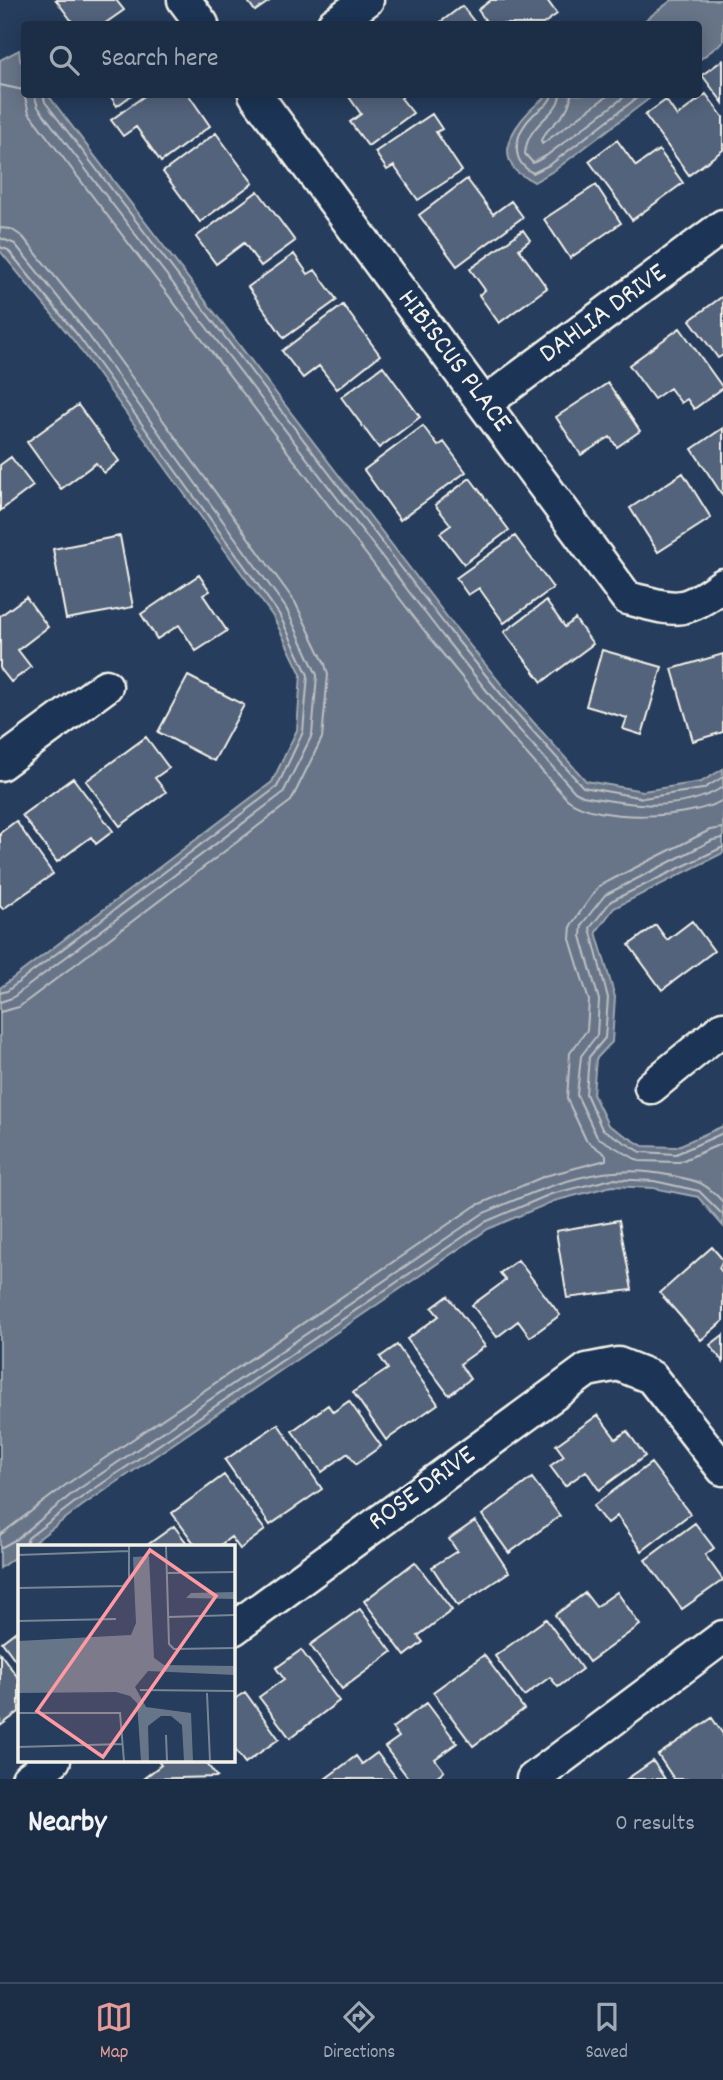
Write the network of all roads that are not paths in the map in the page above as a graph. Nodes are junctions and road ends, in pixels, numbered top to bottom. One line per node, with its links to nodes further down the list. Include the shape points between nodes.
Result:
1 (184, 0): 3 (street)
2 (368, 0): 4 (street)
3 (200, 21)
4 (338, 21)
5 (258, 98): 7 (street, HIBISCUS PLACE)
6 (723, 226): 7 (street, DAHLIA DRIVE)
7 (485, 403): 8 (street, HIBISCUS PLACE, via 626,598 665,608 691,607)
8 (723, 584)
9 (106, 686): 10 (street)
10 (0, 764)
11 (723, 1028): 12 (street)
12 (651, 1087)
13 (723, 1469): 14 (street, ROSE DRIVE, via 651,1377 618,1364 587,1370)
14 (234, 1628)
15 (723, 1637): 18 (street)
16 (51, 1762): 17 (street)
17 (28, 1779)
18 (533, 1779)

